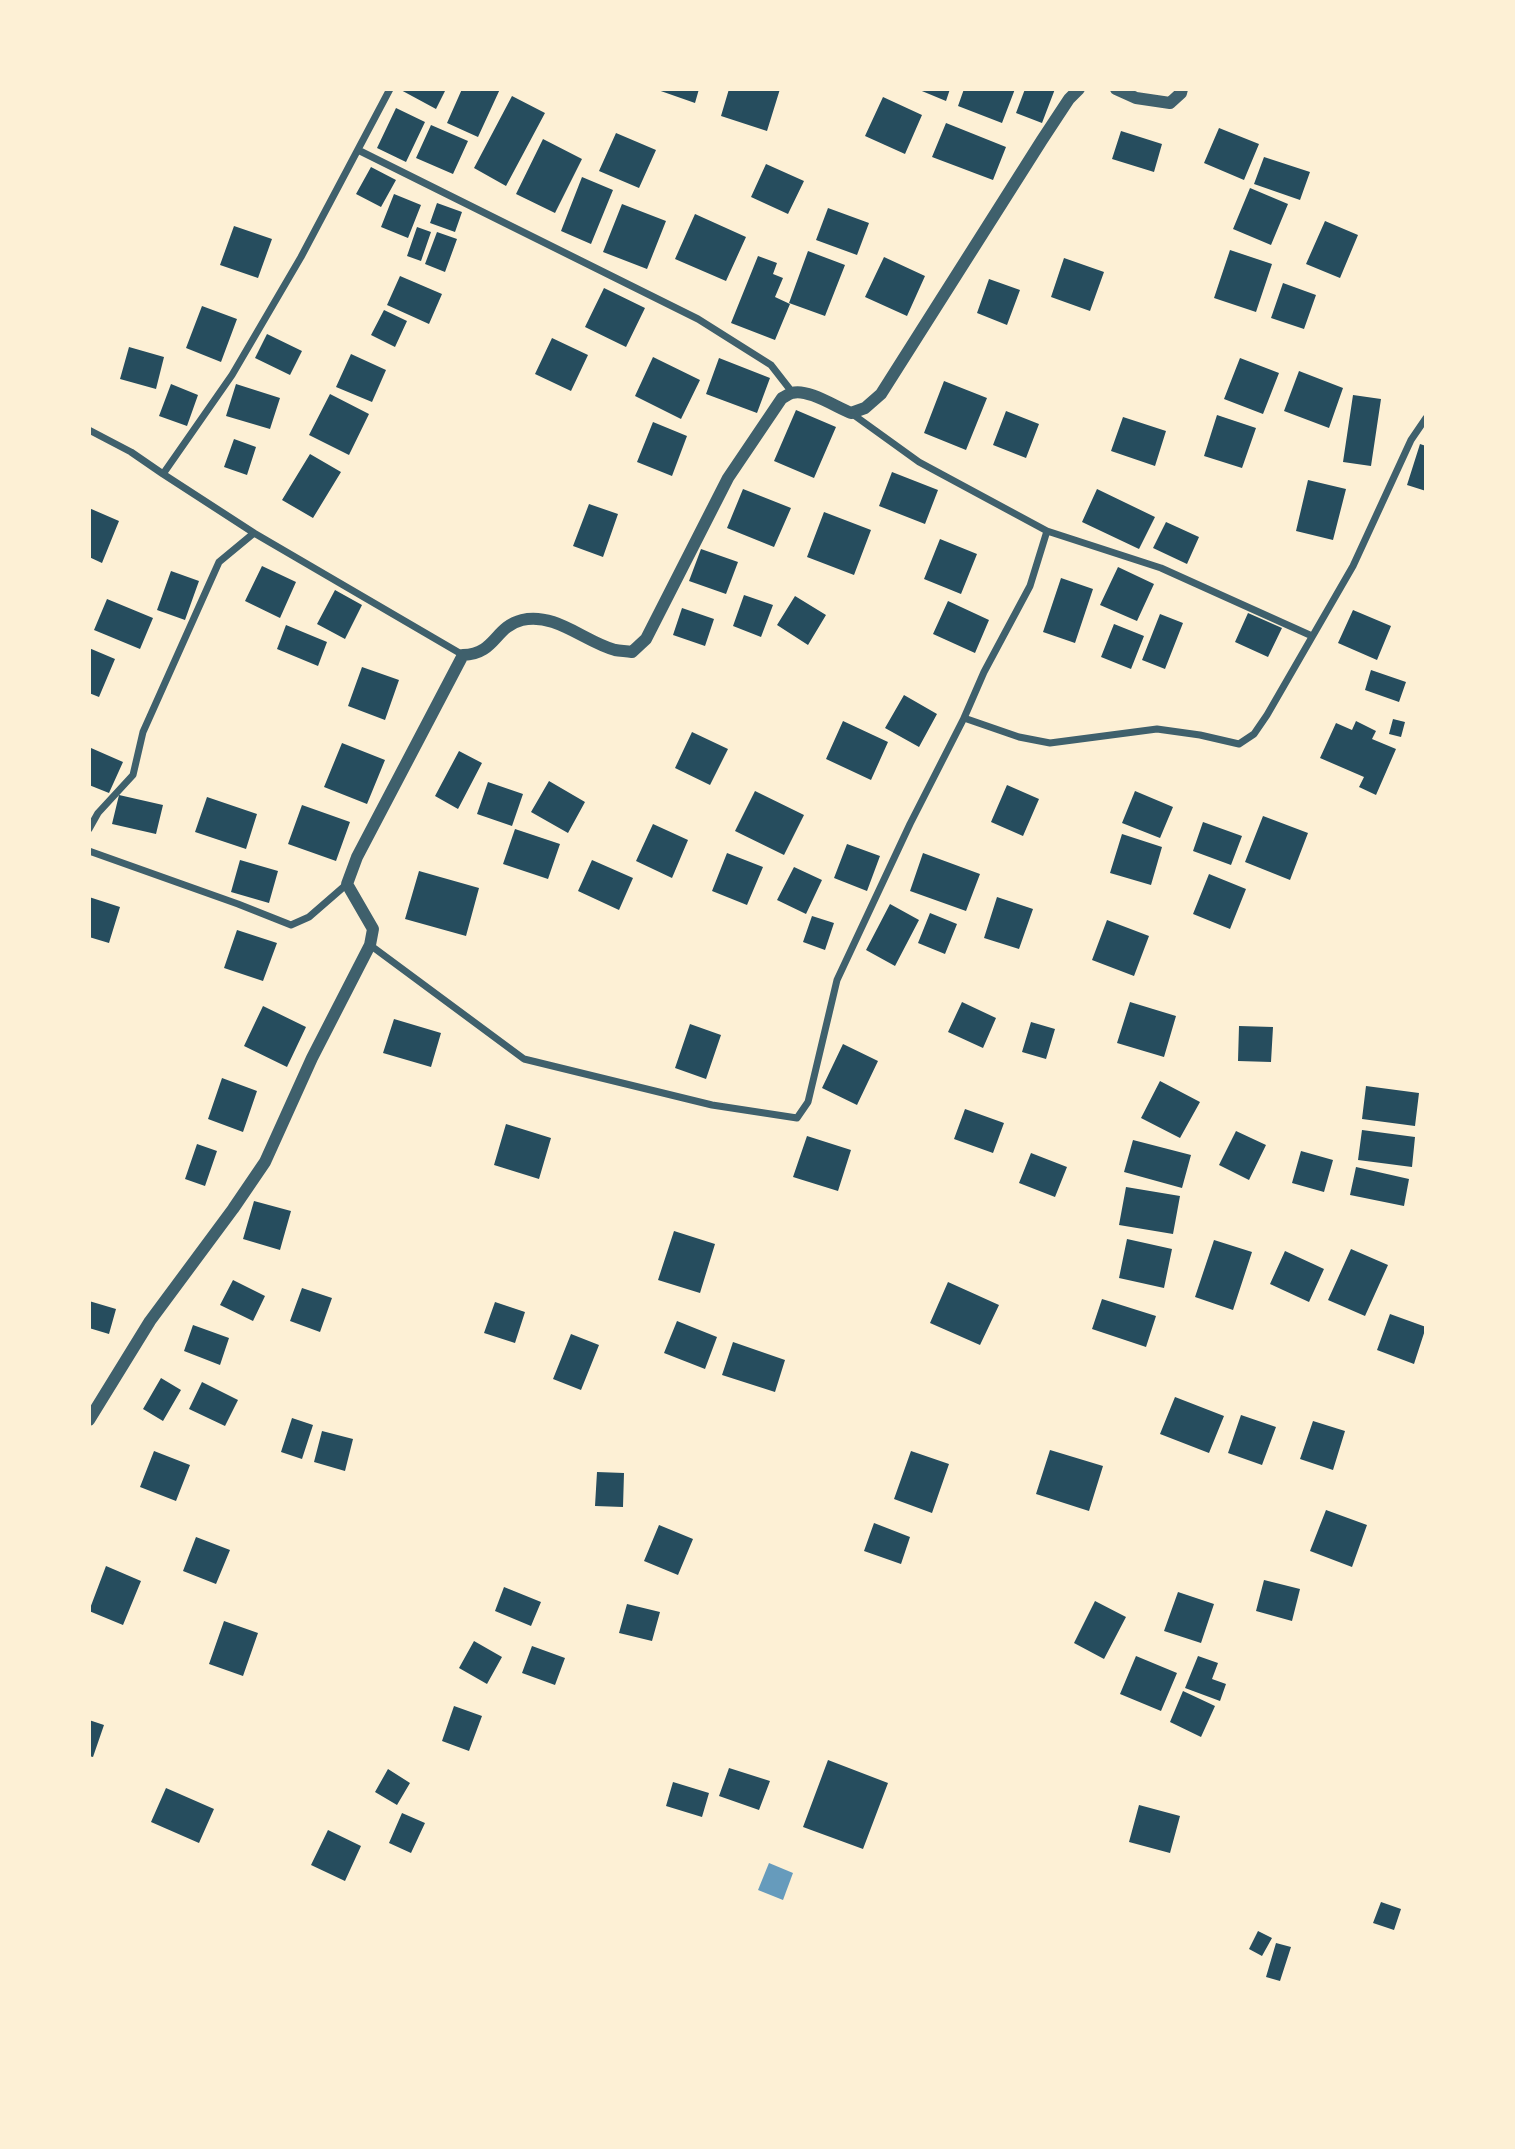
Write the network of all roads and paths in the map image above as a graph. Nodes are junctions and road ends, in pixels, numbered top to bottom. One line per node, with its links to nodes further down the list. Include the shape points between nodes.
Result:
1 (390, 89): 5 (street)
2 (1079, 89): 7 (street, via 881,394)
3 (1116, 89): 4 (street, via 1136,98 1170,103)
4 (1182, 89)
5 (358, 150): 6 (street, via 698,319 771,365); 10 (street, via 232,375)
6 (792, 393): 7 (street, via 814,396); 14 (street, via 782,398 728,478 646,639 632,652 616,650 548,620 523,620 504,629 489,647 475,655)
7 (851, 413): 11 (street, via 919,462)
8 (1426, 418): 13 (street, via 1411,440 1353,566)
9 (89, 430): 10 (street)
10 (163, 474): 12 (street)
11 (1047, 531): 13 (street, via 1161,568); 15 (street, via 1030,586)
12 (254, 533): 14 (street); 16 (street, via 219,562 143,732 133,775)
13 (1312, 636): 15 (street, via 1267,715 1254,734 1239,744 1157,729 1050,743)
14 (463, 655): 18 (street)
15 (964, 718): 19 (street, via 838,980 808,1102 797,1118 712,1105 524,1059)
16 (89, 829)
17 (89, 851): 18 (street, via 291,925 309,917)
18 (347, 884): 19 (street, via 373,929)
19 (370, 945): 20 (street, via 265,1162 149,1321)
20 (89, 1420)

